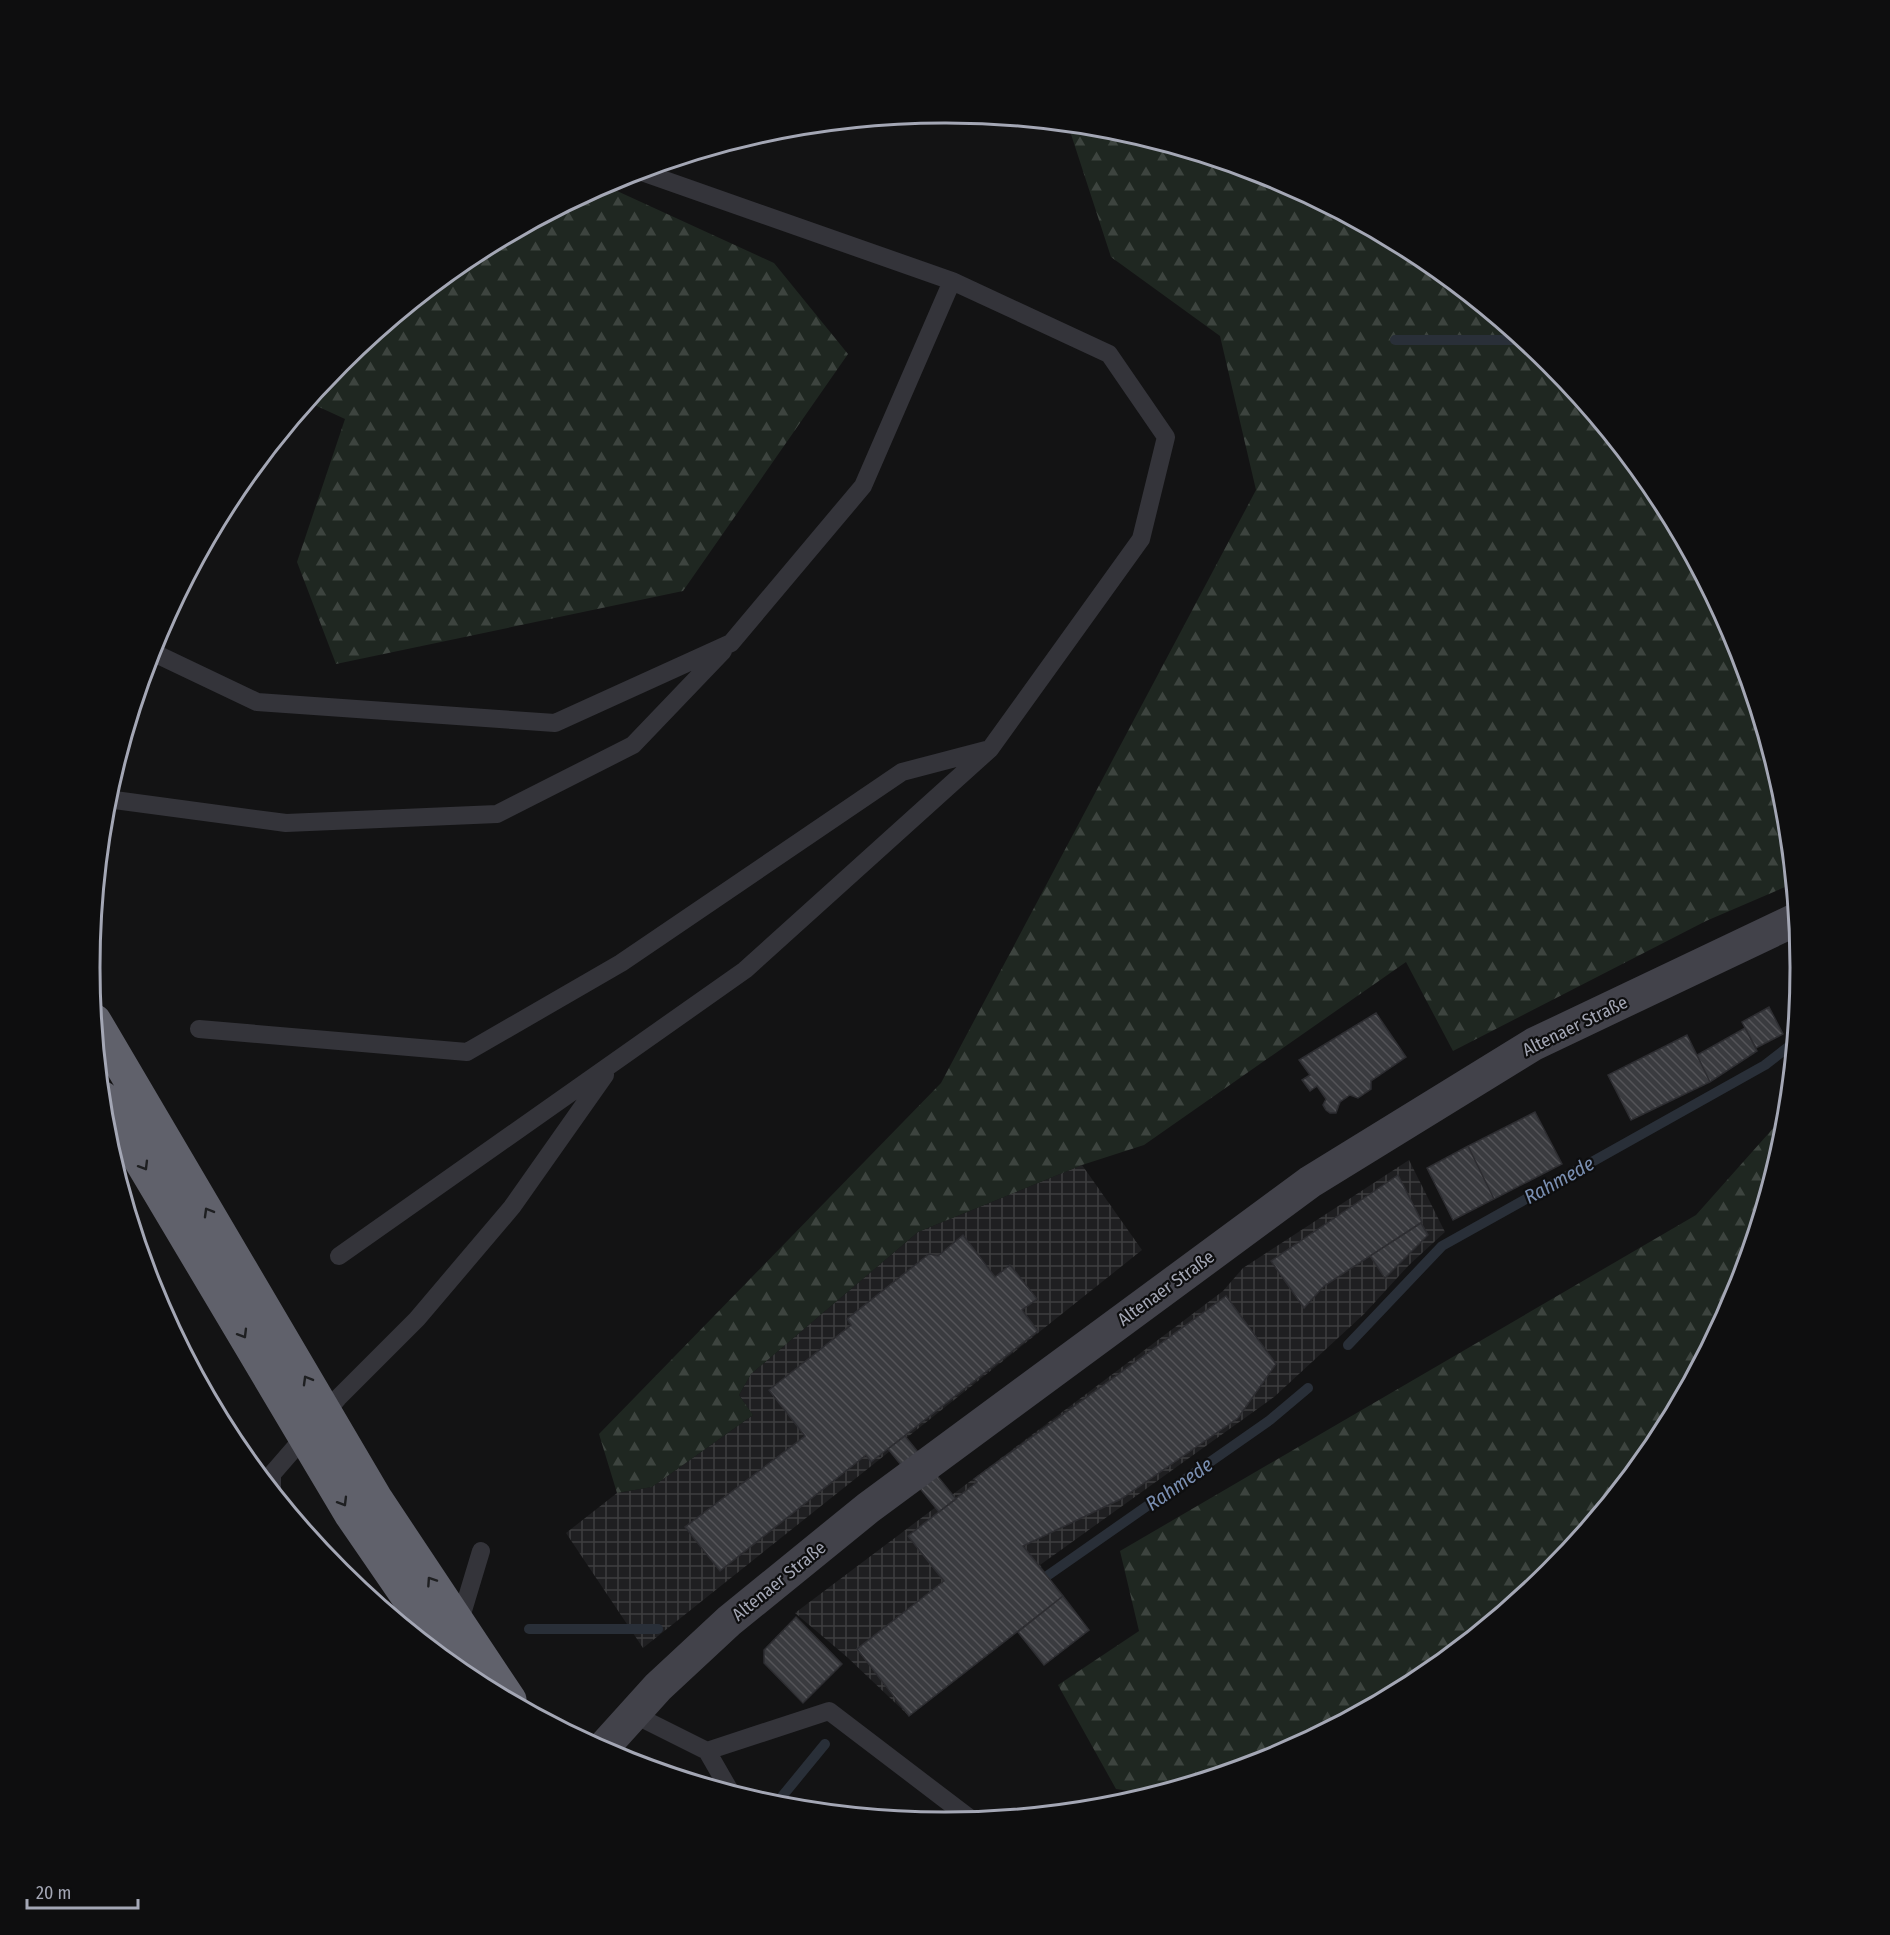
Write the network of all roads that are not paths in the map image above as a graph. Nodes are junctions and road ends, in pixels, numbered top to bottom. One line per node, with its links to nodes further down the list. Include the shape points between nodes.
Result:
1 (653, 176): 2 (lane)
2 (952, 281): 3 (lane, via 863,486); 5 (lane, via 1109,354 1166,437 1141,539)
3 (731, 644): 4 (lane, via 555,723 257,702); 6 (lane, via 633,745 496,814 286,823)
4 (161, 655)
5 (990, 749): 8 (lane, via 902,772 621,963 467,1052); 10 (lane, via 746,970)
6 (118, 800)
7 (1788, 923): 18 (main road, Altenaer Straße, via 1534,1044 1310,1182 868,1508 729,1621)
8 (199, 1029)
9 (103, 1035): 17 (highway, one-way to 9, bridge, via 377,1500)
10 (613, 1064): 12 (lane); 13 (lane, via 512,1207 417,1319 338,1398)
11 (115, 1117): 15 (highway, one-way to 15, bridge, via 351,1515)
12 (339, 1256)
13 (272, 1478)
14 (481, 1551): 16 (lane)
15 (439, 1643)
16 (451, 1651)
17 (500, 1685)
18 (633, 1714): 19 (main road, Altenaer Straße); 20 (lane)
19 (608, 1742)
20 (706, 1751): 21 (lane); 22 (lane, via 829,1711)
21 (725, 1783)
22 (961, 1811)

